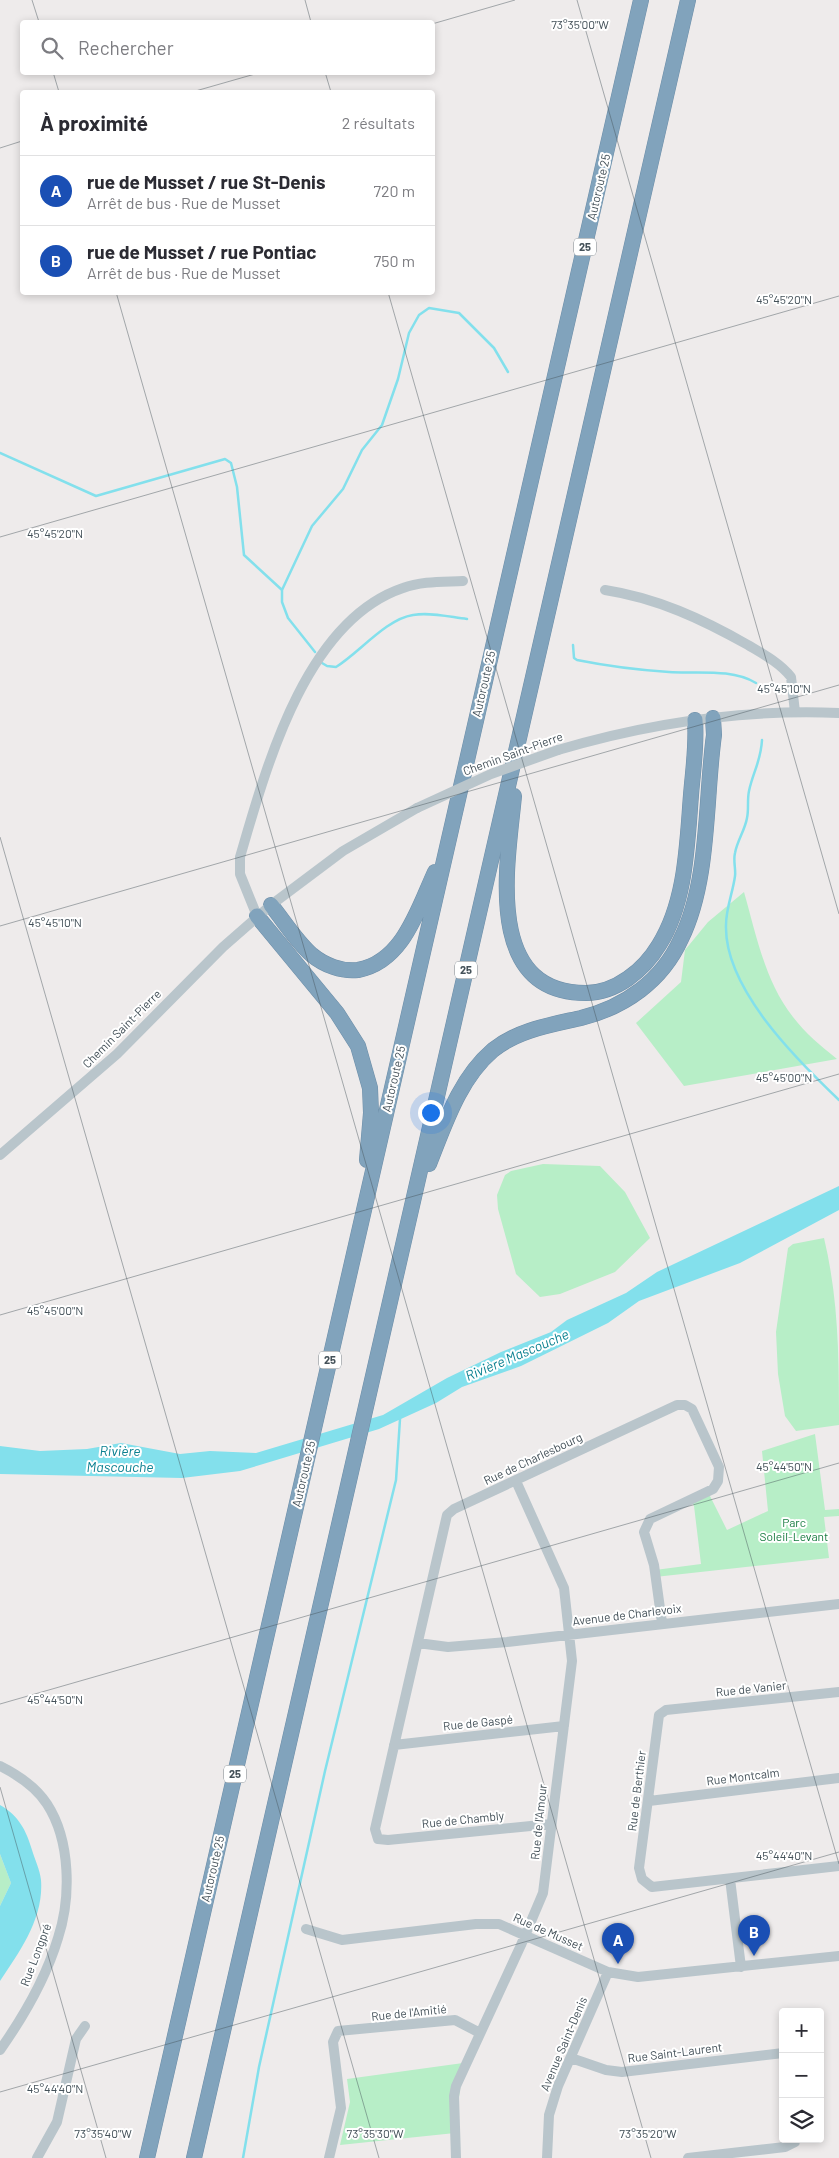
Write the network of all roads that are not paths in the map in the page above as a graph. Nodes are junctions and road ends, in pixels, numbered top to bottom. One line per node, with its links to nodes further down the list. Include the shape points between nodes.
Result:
1 (641, 0): 10 (highway, Autoroute 25 / 25)
2 (688, 0): 9 (highway, 25)
3 (463, 580): 11 (street, via 410,586 378,600 346,627 308,676 284,722 240,856 240,874)
4 (604, 590): 5 (street, via 642,597 678,609 767,657 791,677)
5 (795, 712): 6 (street, Chemin Saint-Pierre); 7 (street, Chemin Saint-Pierre)
6 (839, 712)
7 (713, 718): 8 (street, Chemin Saint-Pierre); 15 (highway, via 698,888 686,929 670,960 649,983 618,1004 526,1032 485,1058 468,1078 453,1105)
8 (695, 720): 9 (highway, via 684,866 671,921 660,944 640,968 615,986 590,993 566,990 542,980 524,962 511,934 505,874); 12 (street, Chemin Saint-Pierre, bridge, via 558,750 490,774 417,808 344,851)
9 (521, 732): 15 (highway, 25)
10 (447, 846): 12 (highway, via 400,942 386,957 364,968 341,969 317,959); 16 (highway, Autoroute 25 / 25)
11 (252, 899): 12 (street); 13 (street)
12 (271, 904): 13 (street, Chemin Saint-Pierre)
13 (257, 916): 14 (street, Chemin Saint-Pierre, via 112,1058); 16 (highway, via 343,1021 358,1046 370,1088 371,1113)
14 (0, 1155)
15 (412, 1208): 46 (highway, 25)
16 (361, 1221): 45 (highway, Autoroute 25 / 25)
17 (516, 1480): 19 (street, Rue de Charlesbourg, via 677,1404 692,1409 720,1466 713,1489 650,1519 644,1532 654,1565); 20 (street, Rue de l'Amour, via 564,1588); 21 (street, Rue de Charlesbourg, via 454,1509 447,1516)
18 (839, 1604): 19 (street, Avenue de Charlevoix)
19 (662, 1623): 20 (street, Avenue de Charlevoix)
20 (569, 1634): 21 (street, Avenue de Charlevoix, via 448,1646); 24 (street, Rue de l'Amour, via 572,1661)
21 (418, 1643): 25 (street, Rue de Charlesbourg)
22 (839, 1692): 23 (street, Rue de Vanier)
23 (666, 1710): 28 (street, Rue de Berthier, via 659,1714 657,1724)
24 (564, 1726): 25 (street, Rue de Gaspé); 29 (street, Rue de l'Amour)
25 (394, 1745): 30 (street, Rue de Charlesbourg, via 375,1829)
26 (0, 1766): 40 (street, Rue Longpré, via 29,1784 47,1803 62,1847 66,1885 62,1921 50,1961 26,2010)
27 (839, 1778): 28 (street, Rue Montcalm)
28 (649, 1801): 32 (street, Rue de Berthier, via 639,1868 642,1879 652,1887)
29 (551, 1824): 30 (street, Rue de Chambly); 34 (street, Rue de l'Amour, via 543,1893)
30 (378, 1839)
31 (839, 1866): 32 (street)
32 (730, 1879): 36 (street)
33 (306, 1929): 34 (street, Rue de Musset, via 342,1940 476,1924 499,1924)
34 (525, 1934): 37 (street, Rue de Musset); 39 (street, Rue de l'Amour)
35 (839, 1956): 36 (street, Rue de Musset)
36 (741, 1967): 37 (street, Rue de Musset, via 638,1977)
37 (608, 1972): 42 (street, Avenue Saint-Denis)
38 (85, 2026): 44 (street, via 76,2039 57,2122)
39 (480, 2033): 47 (street, Rue de l'Amitié, via 455,2020 338,2031 333,2042 341,2108); 48 (street, Rue de l'Amour, via 455,2089)
40 (0, 2050)
41 (779, 2054): 42 (street, Rue Saint-Laurent, via 622,2072)
42 (571, 2058): 49 (street, Avenue Saint-Denis, via 549,2115)
43 (792, 2143): 50 (street, via 785,2147)
44 (37, 2158)
45 (147, 2158)
46 (194, 2158)
47 (329, 2158)
48 (456, 2158)
49 (547, 2158)
50 (688, 2158)

